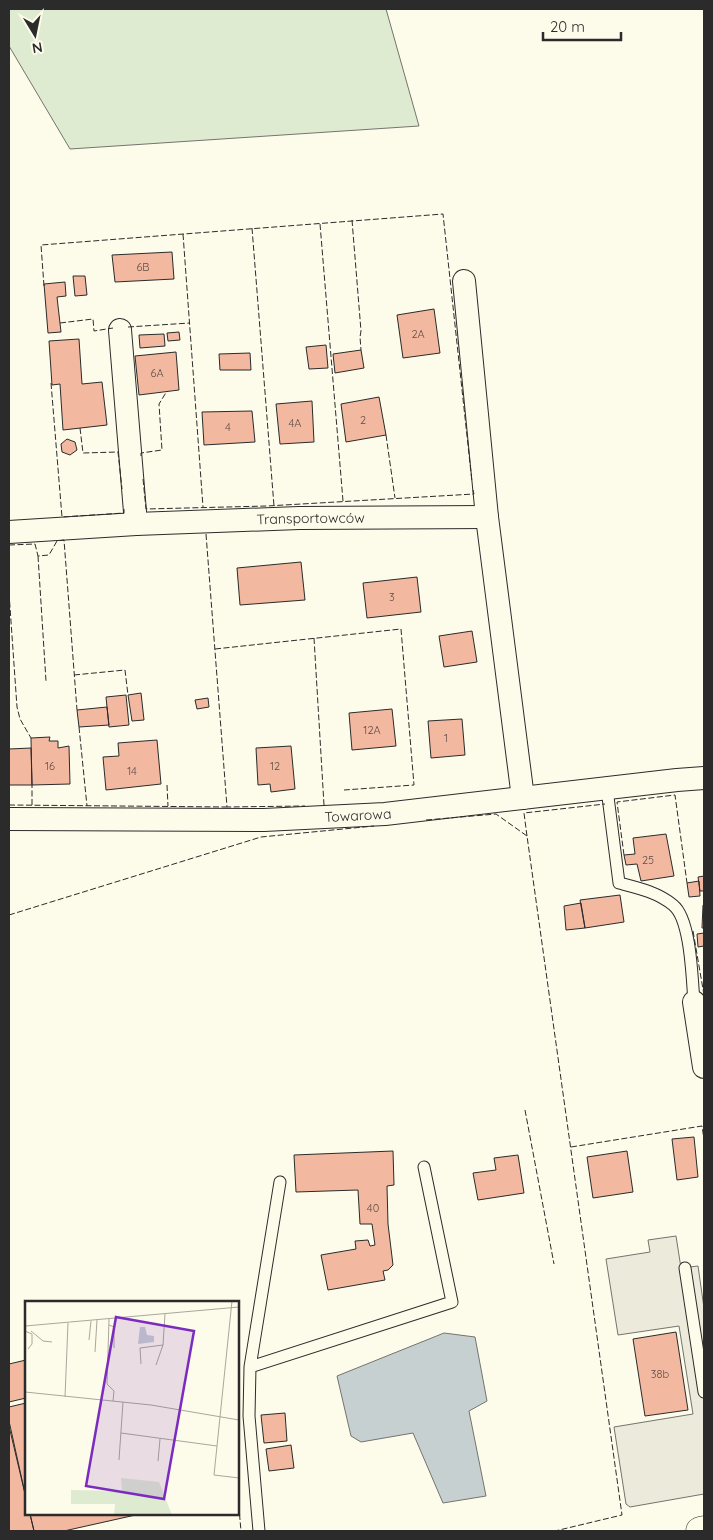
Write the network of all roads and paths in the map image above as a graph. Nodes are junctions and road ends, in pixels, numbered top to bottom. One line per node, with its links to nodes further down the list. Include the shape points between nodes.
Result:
1 (464, 282): 3 (street)
2 (120, 330): 4 (street)
3 (487, 517): 4 (street, Transportowców, via 299,518); 8 (street)
4 (136, 524): 5 (street, Transportowców)
5 (9, 532)
6 (704, 778): 7 (street, Towarowa)
7 (607, 789): 8 (street, Towarowa); 10 (lane, via 619,883 653,892 674,906 683,919)
8 (523, 798): 9 (street, Towarowa, via 385,814 264,820)
9 (9, 819)
10 (694, 1002): 11 (street)
11 (704, 1067)
12 (424, 1167): 15 (lane, via 452,1302)
13 (280, 1182): 15 (lane)
14 (685, 1268): 16 (lane)
15 (250, 1367): 18 (lane, via 249,1416)
16 (704, 1392)
17 (704, 1530): 19 (main road)
18 (259, 1531)
19 (700, 1531)

